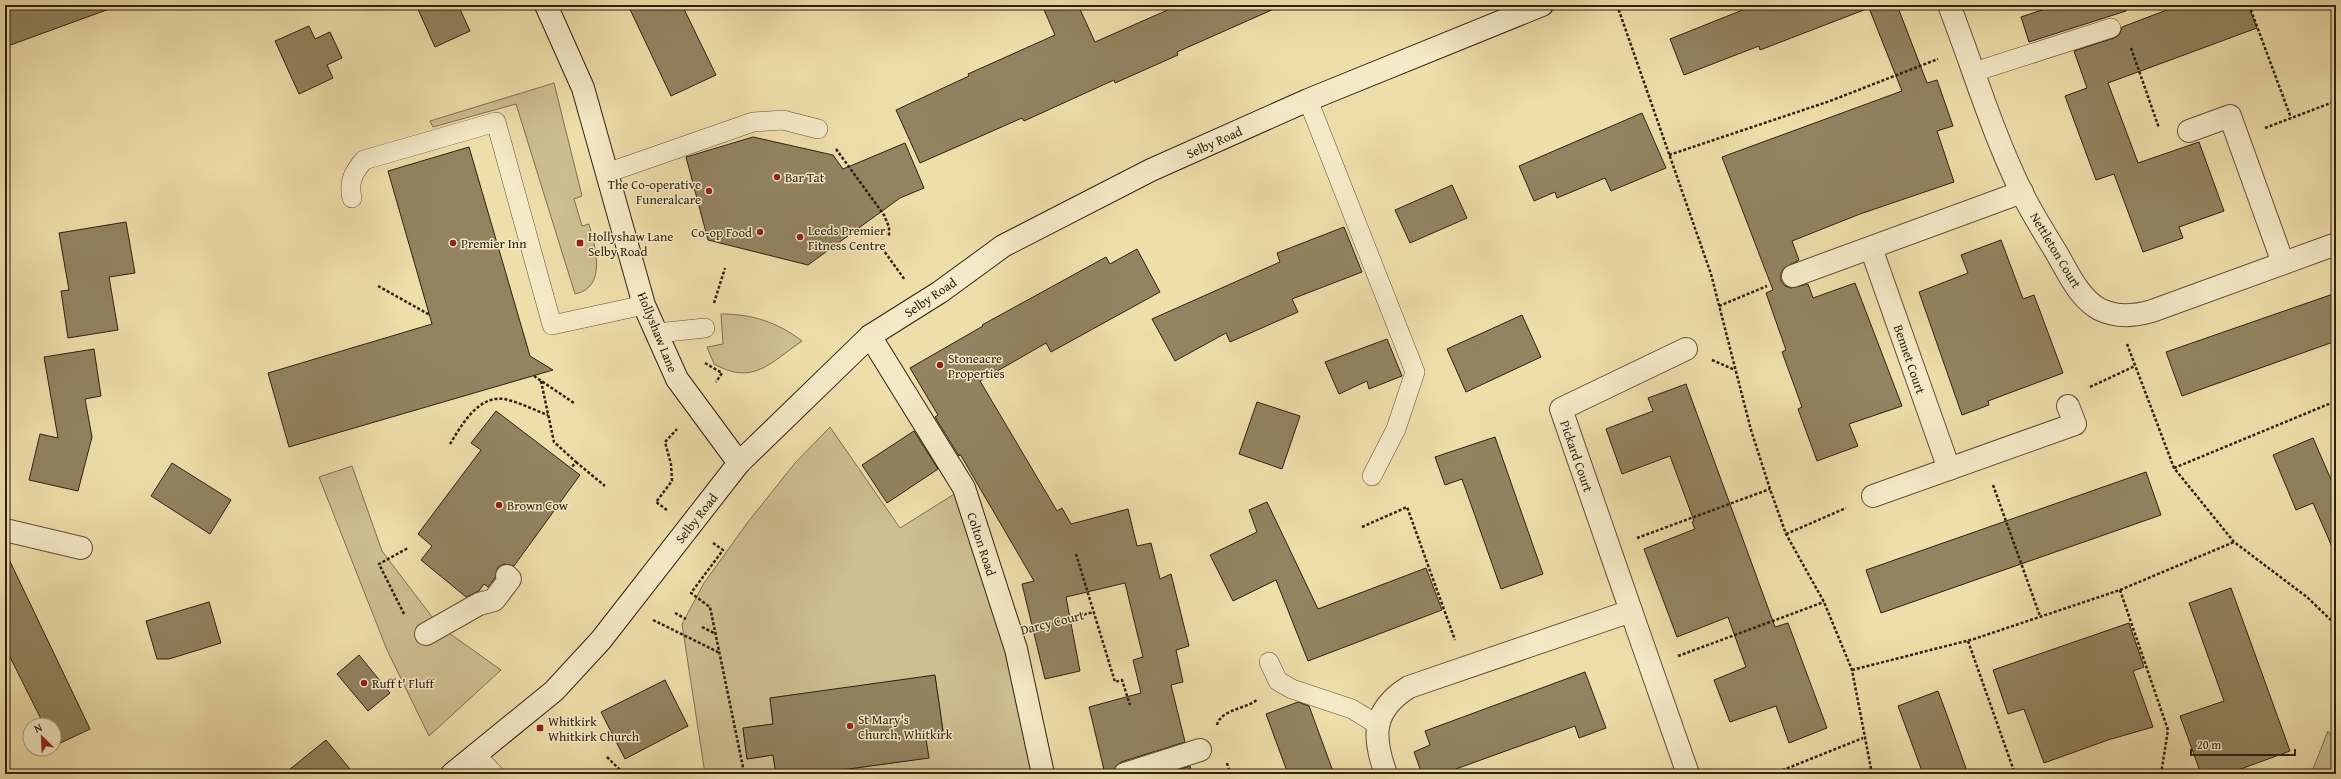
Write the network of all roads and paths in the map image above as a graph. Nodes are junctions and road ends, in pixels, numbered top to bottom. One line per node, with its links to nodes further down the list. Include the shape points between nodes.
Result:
1 (546, 5): 16 (street, Hollyshaw Lane, via 583,88)
2 (1542, 5): 9 (street, Selby Road)
3 (1617, 5): 15 (path)
4 (1949, 5): 7 (street, Nettleton Court)
5 (2249, 5): 11 (path)
6 (2111, 28): 8 (lane); 13 (path, via 2122,24 2164,140)
7 (1966, 48): 8 (street, Nettleton Court); 15 (path, via 1830,101)
8 (1974, 72): 17 (street, Nettleton Court, via 2006,158)
9 (1308, 100): 32 (street, Selby Road, via 1151,170 1003,246 940,292); 49 (lane, via 1415,372 1396,428)
10 (2336, 101): 11 (path)
11 (2291, 118): 14 (path)
12 (818, 129): 16 (lane, via 783,120 753,122); 19 (path, via 833,144 884,215 889,227)
13 (2189, 131): 14 (street, via 2230,116)
14 (2239, 138): 22 (street)
15 (1669, 155): 27 (path, via 1711,274)
16 (607, 173): 26 (street, Hollyshaw Lane)
17 (2022, 192): 21 (street); 29 (street, Nettleton Court, via 2074,284 2085,298 2100,309)
18 (352, 198): 26 (lane, via 350,189 353,173 364,160 496,122 552,325)
19 (889, 236)
20 (2336, 244): 22 (street, Nettleton Court)
21 (1871, 248): 24 (street); 48 (street, Bennet Court)
22 (2283, 262): 29 (street, Nettleton Court, via 2152,311 2134,316)
23 (725, 268): 30 (path)
24 (1793, 276): 27 (path)
25 (378, 286): 28 (path)
26 (644, 305): 31 (street, Hollyshaw Lane)
27 (1719, 306): 51 (path, via 1751,430)
28 (430, 315)
29 (2117, 316): 34 (path)
30 (705, 328): 31 (lane)
31 (657, 333): 45 (street, Hollyshaw Lane, via 677,379)
32 (870, 336): 45 (street, Selby Road); 72 (street, Colton Road, via 964,488)
33 (1686, 349): 59 (street, Pickard Court, via 1561,409)
34 (2136, 366): 37 (path); 47 (path)
35 (534, 376): 36 (path)
36 (541, 381): 39 (path); 41 (path)
37 (2092, 385)
38 (2336, 401): 47 (path)
39 (574, 403)
40 (2068, 406): 43 (street, via 2075,424)
41 (548, 415): 42 (path, via 503,399 487,402 465,418); 44 (path, via 554,442)
42 (450, 444)
43 (1983, 458): 48 (street); 68 (path)
44 (576, 462): 46 (path); 50 (path)
45 (739, 463): 64 (street, Selby Road)
46 (571, 468)
47 (2174, 468): 56 (path)
48 (1949, 469): 52 (street)
49 (1372, 476)
50 (605, 486)
51 (1770, 489): 55 (path); 59 (path)
52 (1873, 496): 55 (path)
53 (1362, 527): 79 (path, via 1407,507)
54 (5, 530): 57 (street)
55 (1786, 534): 63 (path)
56 (2234, 542): 62 (path); 70 (path, via 2306,597)
57 (81, 548)
58 (408, 548): 73 (path, via 379,564 408,621)
59 (1609, 548): 65 (street, Pickard Court)
60 (1076, 554): 66 (path, Darcy Court)
61 (506, 576): 73 (street, via 510,579 494,600 479,604)
62 (2120, 590): 68 (path); 101 (path, via 2168,730)
63 (1824, 602): 78 (path); 80 (path)
64 (626, 607): 76 (path); 87 (street, Selby Road, via 601,640 554,691)
65 (1631, 611): 78 (street, Pickard Court); 79 (street)
66 (1094, 612): 72 (path, Darcy Court); 82 (path, Darcy Court, via 1114,682 1122,680)
67 (675, 613): 69 (path)
68 (2040, 616): 75 (path)
69 (686, 619)
70 (2336, 626)
71 (702, 627): 74 (path)
72 (1011, 632): 94 (street, Colton Road)
73 (426, 634)
74 (716, 634)
75 (1968, 641): 80 (path); 100 (path)
76 (720, 653)
77 (1269, 662): 81 (lane)
78 (1651, 666): 97 (street, Pickard Court)
79 (1466, 668): 84 (street, via 1409,687 1395,696 1384,709)
80 (1852, 670): 85 (path)
81 (1278, 681): 83 (path, via 1254,703 1223,716); 84 (lane, via 1292,689 1352,709)
82 (1130, 705)
83 (1217, 724)
84 (1378, 725): 96 (street, via 1376,742)
85 (1863, 738): 98 (path); 99 (path)
86 (1200, 750): 95 (street)
87 (476, 755): 90 (street, Selby Road); 91 (lane)
88 (607, 757): 92 (path)
89 (744, 772): 93 (path)
90 (452, 774)
91 (494, 774)
92 (624, 774)
93 (738, 774)
94 (1043, 774)
95 (1125, 774)
96 (1386, 774)
97 (1688, 774)
98 (1773, 774)
99 (1872, 774)
100 (2015, 774)
101 (2161, 774)

